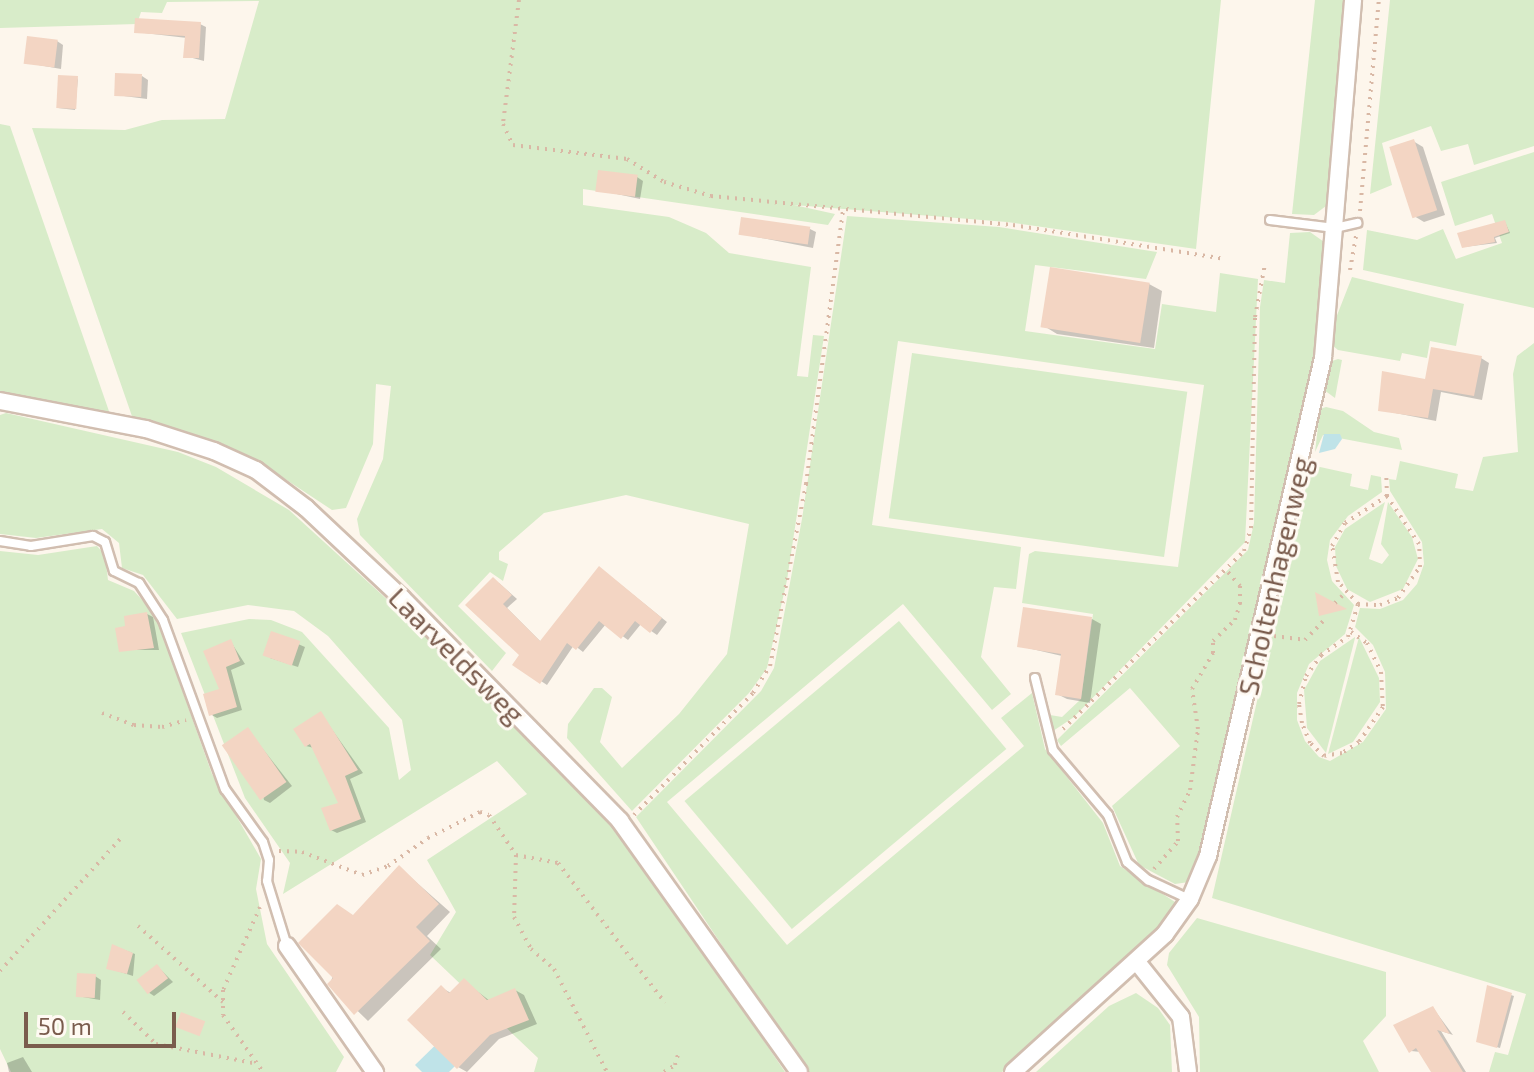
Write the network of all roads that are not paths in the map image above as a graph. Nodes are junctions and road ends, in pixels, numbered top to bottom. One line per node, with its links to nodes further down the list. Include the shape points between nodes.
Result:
1 (1353, 0): 4 (street, Scholtenhagenweg)
2 (1270, 220): 4 (lane)
3 (1357, 223): 4 (lane)
4 (1335, 228): 8 (street, Scholtenhagenweg, via 1323,358 1212,843)
5 (0, 401): 12 (street, Laarveldsweg, via 146,429 256,470 402,598 624,826)
6 (0, 541): 9 (lane, via 31,546 93,536 105,542 114,571 139,583 163,620 225,789 263,842 269,860 267,881)
7 (1035, 678): 8 (lane, via 1049,741 1108,815 1127,862 1148,880)
8 (1190, 899): 10 (street, Scholtenhagenweg)
9 (287, 946): 11 (street)
10 (1137, 962): 13 (street, Scholtenhagenweg); 14 (street, via 1181,1017)
11 (375, 1072)
12 (799, 1072)
13 (1013, 1072)
14 (1188, 1072)

